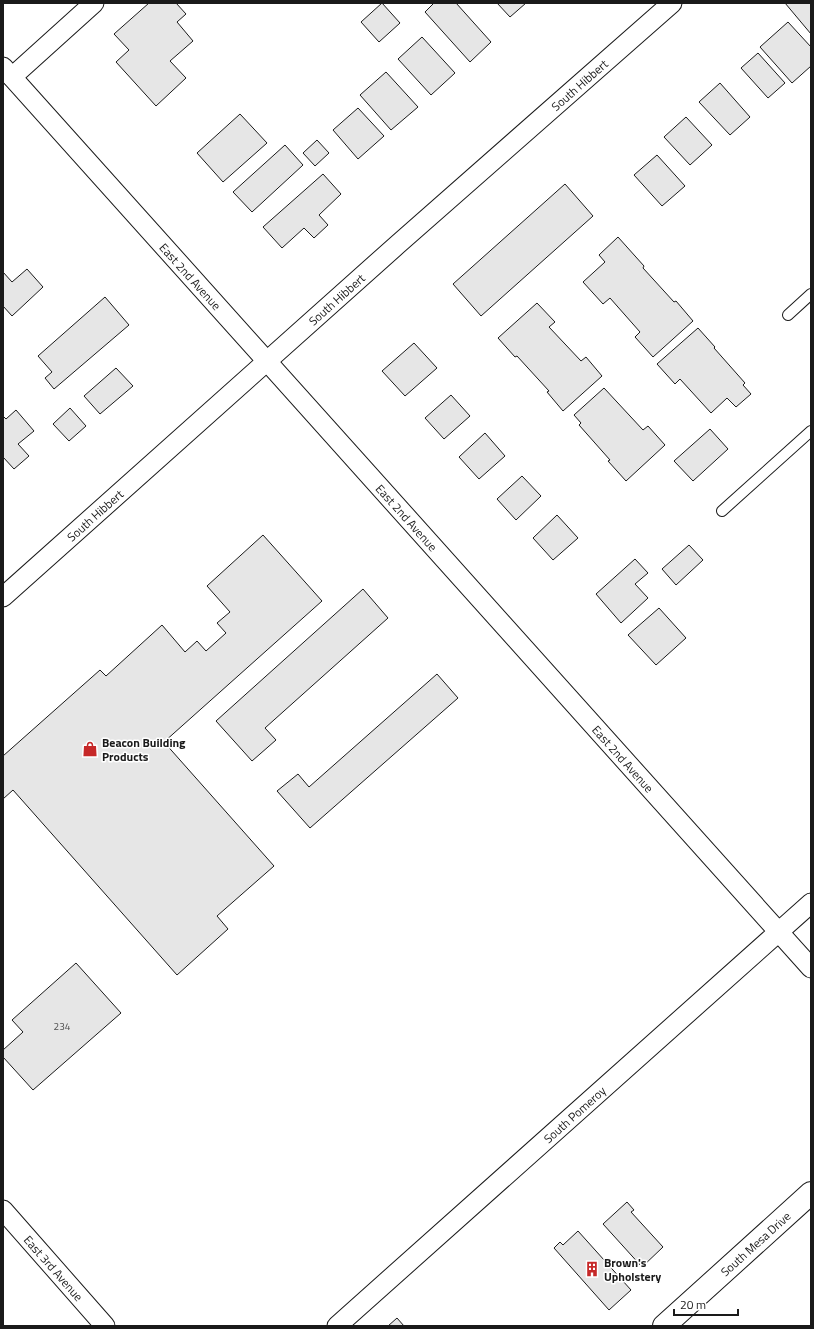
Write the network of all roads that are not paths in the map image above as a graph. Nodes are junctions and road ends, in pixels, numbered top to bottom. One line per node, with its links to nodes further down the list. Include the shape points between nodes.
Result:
1 (94, 3): 3 (street)
2 (672, 3): 6 (street, South Hibbert)
3 (8, 72): 6 (street, East 2nd Avenue)
4 (811, 294): 5 (lane)
5 (788, 315)
6 (267, 362): 9 (street, South Hibbert); 11 (street, East 2nd Avenue)
7 (811, 430): 8 (lane)
8 (722, 511)
9 (3, 597)
10 (811, 903): 11 (street, South Pomeroy)
11 (779, 932): 12 (street, East 2nd Avenue); 16 (street, South Pomeroy)
12 (811, 968)
13 (811, 1193): 17 (main road, South Mesa Drive)
14 (3, 1210): 15 (street, East 3rd Avenue)
15 (105, 1326)
16 (337, 1326)
17 (664, 1326)

